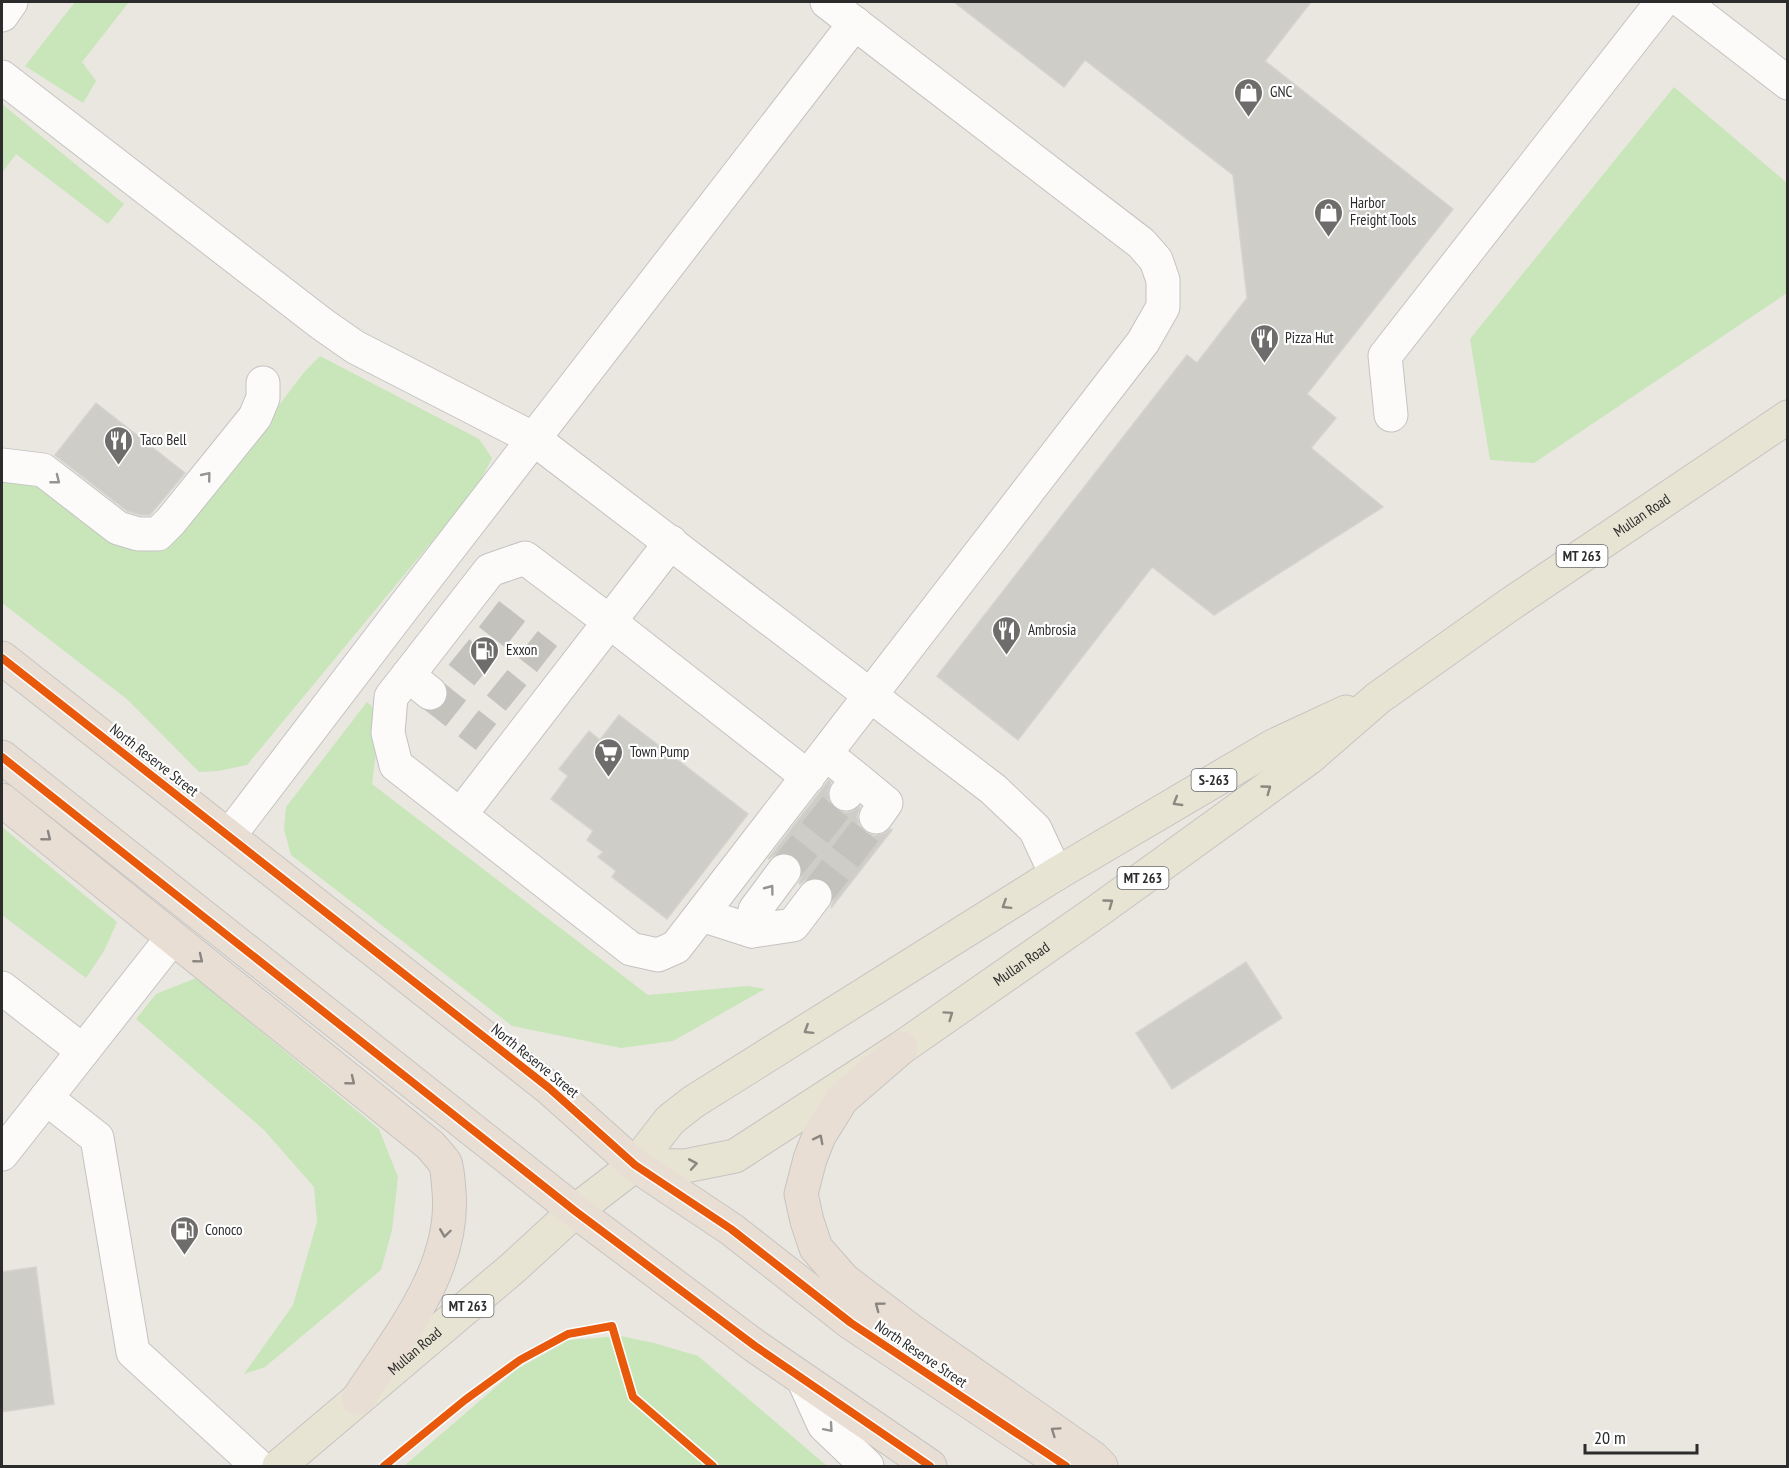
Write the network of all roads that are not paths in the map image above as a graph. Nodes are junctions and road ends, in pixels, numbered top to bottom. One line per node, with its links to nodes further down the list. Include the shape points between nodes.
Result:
1 (11, 2): 5 (street)
2 (827, 2): 6 (street)
3 (1662, 2): 10 (street, via 1385,356)
4 (1683, 2): 8 (street)
5 (2, 15)
6 (855, 23): 12 (street); 19 (street, via 1141,243 1156,260 1163,280 1163,307 1143,342)
7 (2, 77): 12 (street, via 355,347)
8 (1788, 83)
9 (263, 383): 13 (street, one-way to 9, via 43,470 118,528 158,534 255,417 263,398)
10 (1391, 415)
11 (1788, 417): 20 (main road, Mullan Road / MT 263)
12 (534, 439): 14 (street); 15 (street)
13 (2, 465)
14 (671, 542): 16 (street); 19 (street)
15 (403, 608): 17 (street); 26 (street)
16 (610, 622): 17 (street, via 525,558 490,570 479,606); 22 (street); 24 (street, via 558,667 527,706 496,746)
17 (449, 644): 24 (street, via 419,684 391,697 388,733 396,765)
18 (2, 658): 26 (highway, North Reserve Street)
19 (871, 696): 22 (street); 28 (street, via 1010,804 1035,829)
20 (1378, 698): 28 (main road, Mullan Road / S-263, one-way to 28, via 1273,746); 34 (main road, Mullan Road / MT 263, one-way to 20, via 1309,758)
21 (2, 758): 39 (highway)
22 (817, 766): 25 (street, via 886,803); 30 (street)
23 (2, 800): 41 (highway, one-way to 41, via 430,1145 445,1164 449,1199 439,1264 419,1304)
24 (461, 814): 30 (street, via 631,949 658,955 676,947)
25 (876, 817)
26 (229, 836): 38 (highway, North Reserve Street, via 549,1088)
27 (784, 871): 31 (street, one-way to 27, via 755,910)
28 (1056, 874): 38 (main road, Mullan Road, one-way to 38, via 693,1102 670,1120)
29 (815, 896): 31 (street, via 793,925)
30 (702, 915): 31 (street)
31 (752, 931)
32 (161, 952): 35 (street)
33 (2, 988): 35 (street)
34 (901, 1048): 38 (main road, Mullan Road / MT 263, one-way to 34, via 685,1166 735,1156); 47 (highway, one-way to 34, via 844,1280 816,1248 801,1194 819,1136 842,1099)
35 (83, 1051): 36 (street)
36 (46, 1098): 37 (street); 42 (street, via 97,1138 133,1352)
37 (2, 1154)
38 (635, 1165): 39 (main road, Mullan Road); 46 (highway, North Reserve Street, via 731,1229 851,1323)
39 (575, 1211): 40 (highway); 41 (main road, Mullan Road / MT 263)
40 (804, 1381): 44 (street, one-way to 44, via 824,1425); 45 (highway)
41 (358, 1399): 43 (main road, Mullan Road / MT 263)
42 (258, 1467)
43 (279, 1467)
44 (867, 1467)
45 (930, 1467)
46 (1066, 1467)
47 (1101, 1467)

